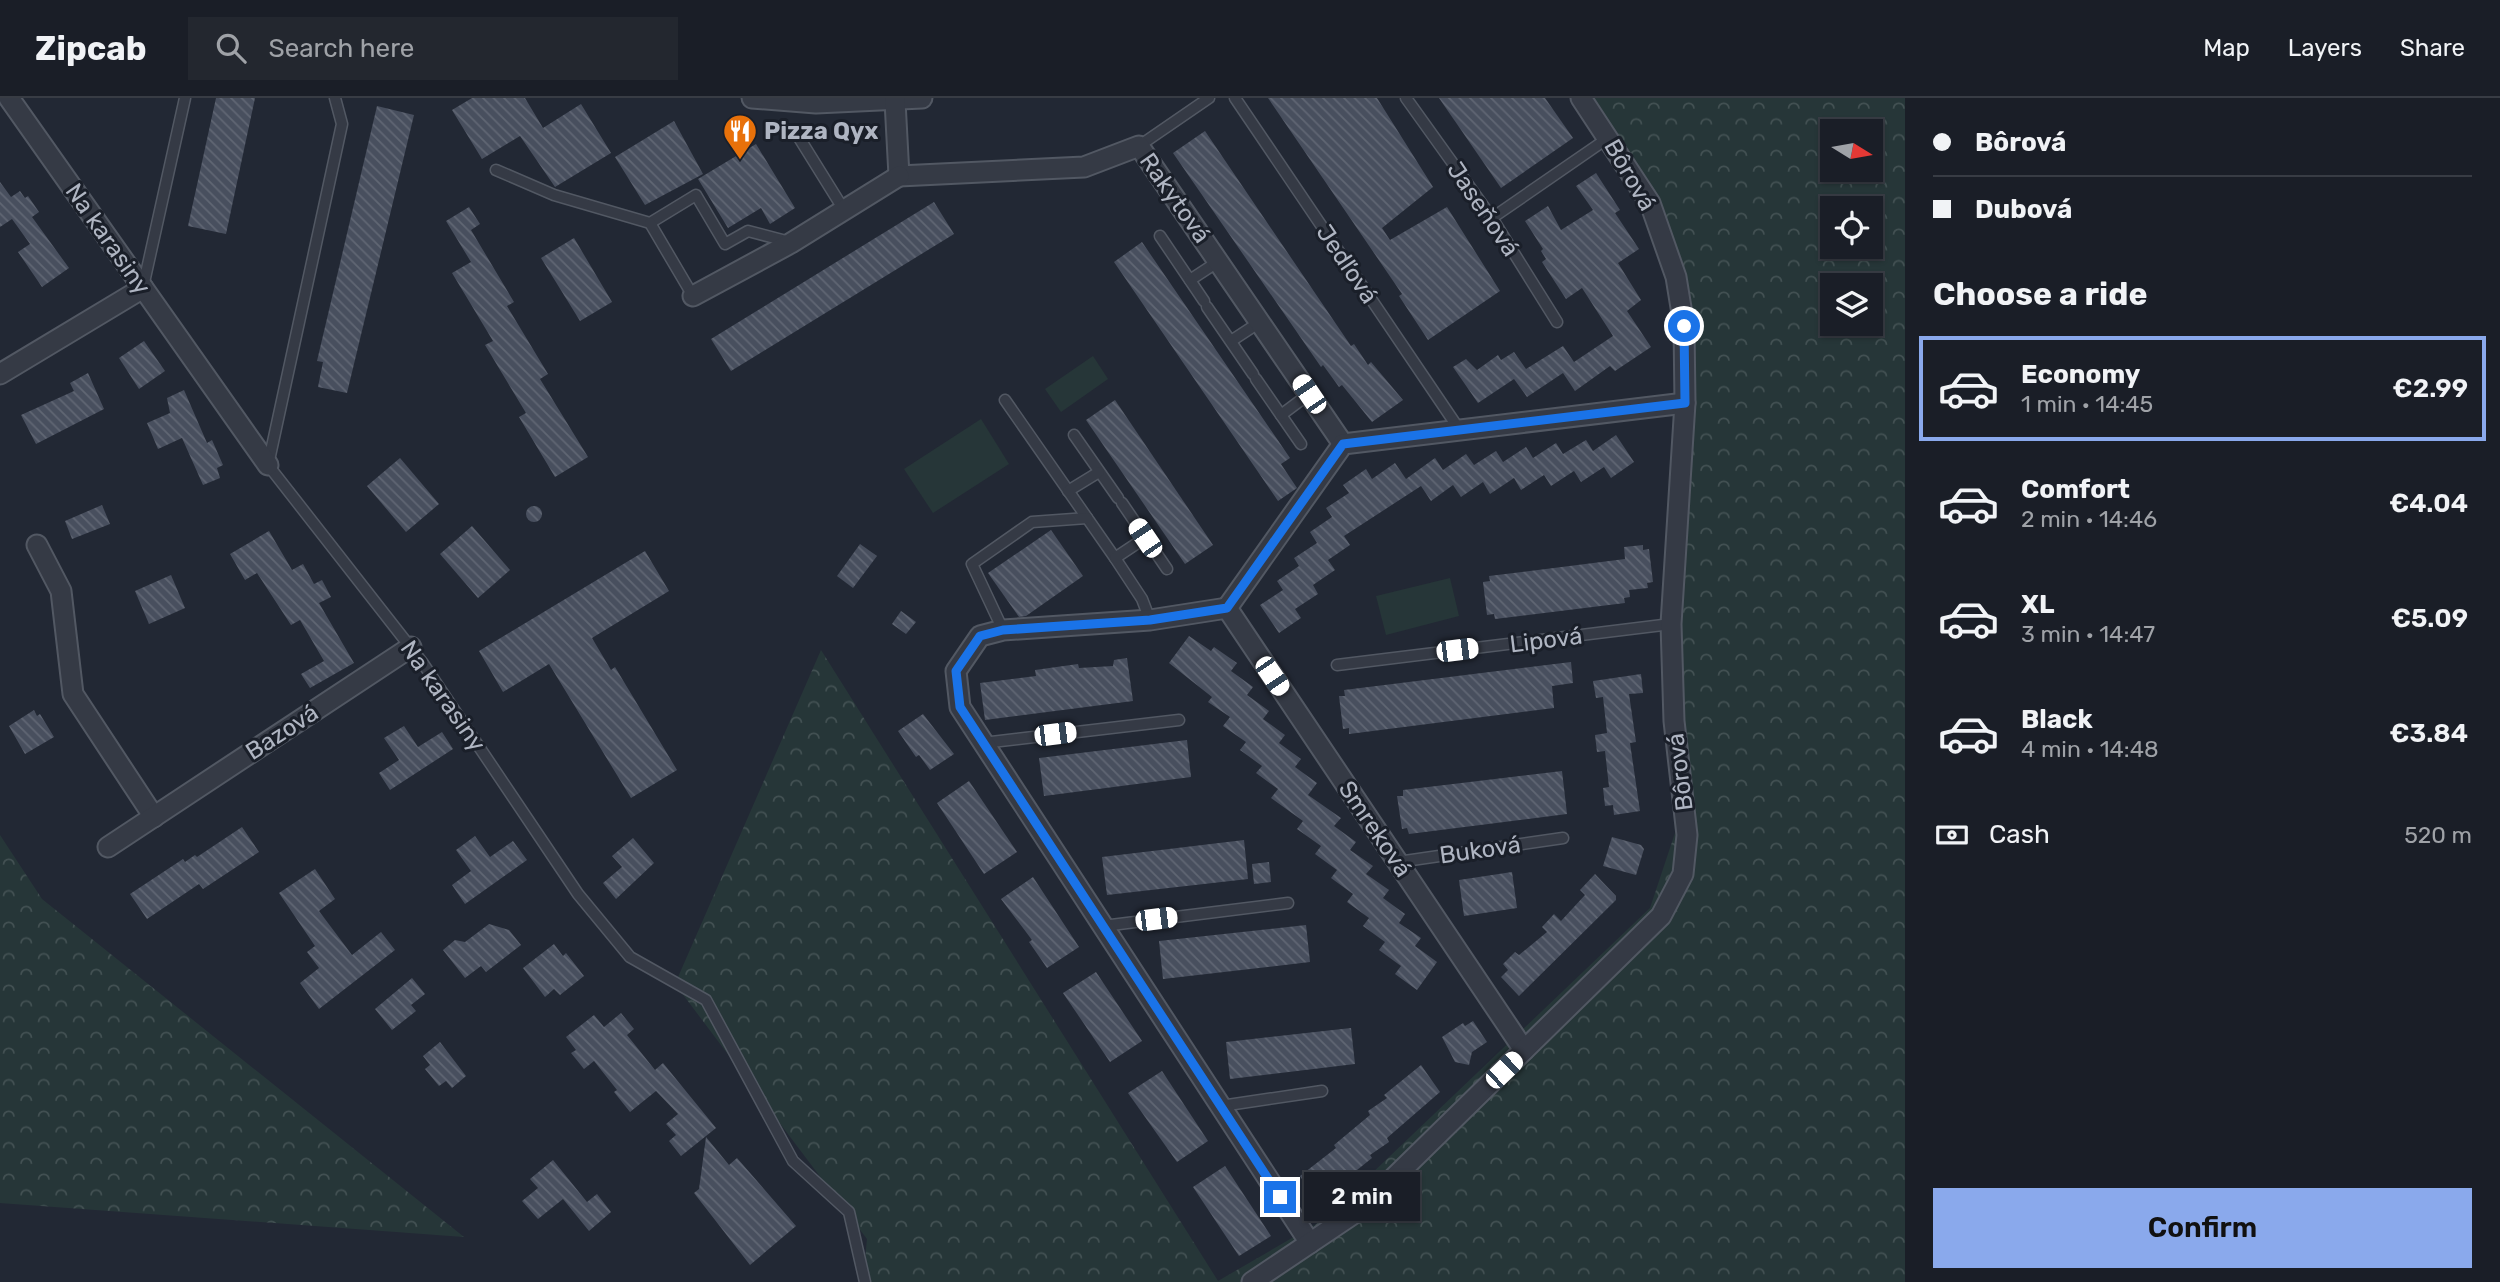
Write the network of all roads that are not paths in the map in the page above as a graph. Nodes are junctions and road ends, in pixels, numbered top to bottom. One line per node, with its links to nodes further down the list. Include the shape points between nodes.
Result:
1 (9, 98): 11 (street, Na karasiny)
2 (185, 98): 24 (lane)
3 (335, 98): 38 (lane, via 342,124)
4 (752, 98): 10 (street, via 816,103)
5 (922, 98): 10 (street)
6 (1209, 98): 14 (lane)
7 (1235, 98): 34 (lane, Jedľová)
8 (1406, 98): 18 (lane, Jaseňová)
9 (1581, 98): 13 (street, Bôrová)
10 (895, 101): 16 (street)
11 (22, 106): 24 (street, Na karasiny)
12 (798, 136): 17 (lane)
13 (1609, 138): 18 (lane); 32 (street, Bôrová, via 1650,203 1676,277 1684,326)
14 (1139, 146): 16 (street, Rakytová, via 1084,167); 22 (street, Rakytová)
15 (496, 170): 19 (lane, via 554,195)
16 (899, 176): 17 (street)
17 (844, 210): 21 (street)
18 (1492, 218): 27 (lane, Jaseňová)
19 (650, 223): 21 (lane, via 696,195 725,244 748,230); 25 (lane)
20 (1160, 236): 23 (lane)
21 (791, 243): 25 (street)
22 (1219, 261): 23 (lane); 26 (street, Rakytová)
23 (1190, 280): 28 (lane)
24 (143, 288): 29 (street); 38 (street, Na karasiny)
25 (692, 296)
26 (1260, 322): 28 (lane); 30 (street, Rakytová)
27 (1558, 322)
28 (1231, 341): 33 (lane)
29 (0, 374)
30 (1309, 394): 33 (lane); 37 (street, Rakytová)
31 (1004, 401): 40 (lane)
32 (1685, 403): 34 (street); 48 (street, Bôrová)
33 (1281, 415): 36 (lane)
34 (1459, 429): 37 (street)
35 (1074, 435): 39 (lane)
36 (1301, 444)
37 (1343, 444): 46 (street)
38 (268, 465): 50 (lane, Na karasiny)
39 (1100, 472): 40 (lane); 42 (lane)
40 (1068, 491): 41 (lane)
41 (1087, 518): 44 (lane); 49 (lane, via 1032,522 972,564)
42 (1145, 538): 44 (lane); 45 (lane)
43 (37, 545): 54 (street, via 61,591 73,694)
44 (1115, 558): 47 (lane)
45 (1167, 569)
46 (1227, 608): 47 (street); 57 (street, Smreková)
47 (1150, 620): 49 (street)
48 (1671, 624): 51 (lane, Lipová); 60 (street, Bôrová, via 1674,722 1687,835 1683,874 1661,916)
49 (1003, 630): 53 (street, via 980,636 956,671 960,707)
50 (411, 647): 54 (street, Bazová); 64 (lane, Na karasiny, via 578,894 630,957 706,1000 793,1161 849,1212)
51 (1337, 665)
52 (1179, 720): 53 (lane)
53 (983, 743): 59 (street)
54 (154, 817): 56 (street, Bazová)
55 (1563, 838): 57 (lane, Buková)
56 (108, 847)
57 (1397, 862): 60 (street, Smreková)
58 (1288, 904): 59 (lane)
59 (1103, 926): 62 (street)
60 (1524, 1050): 63 (street, Bôrová, via 1365,1206)
61 (1322, 1091): 62 (lane)
62 (1220, 1106): 63 (street)
63 (1310, 1243): 65 (street, Bôrová)
64 (865, 1282)
65 (1252, 1282)

